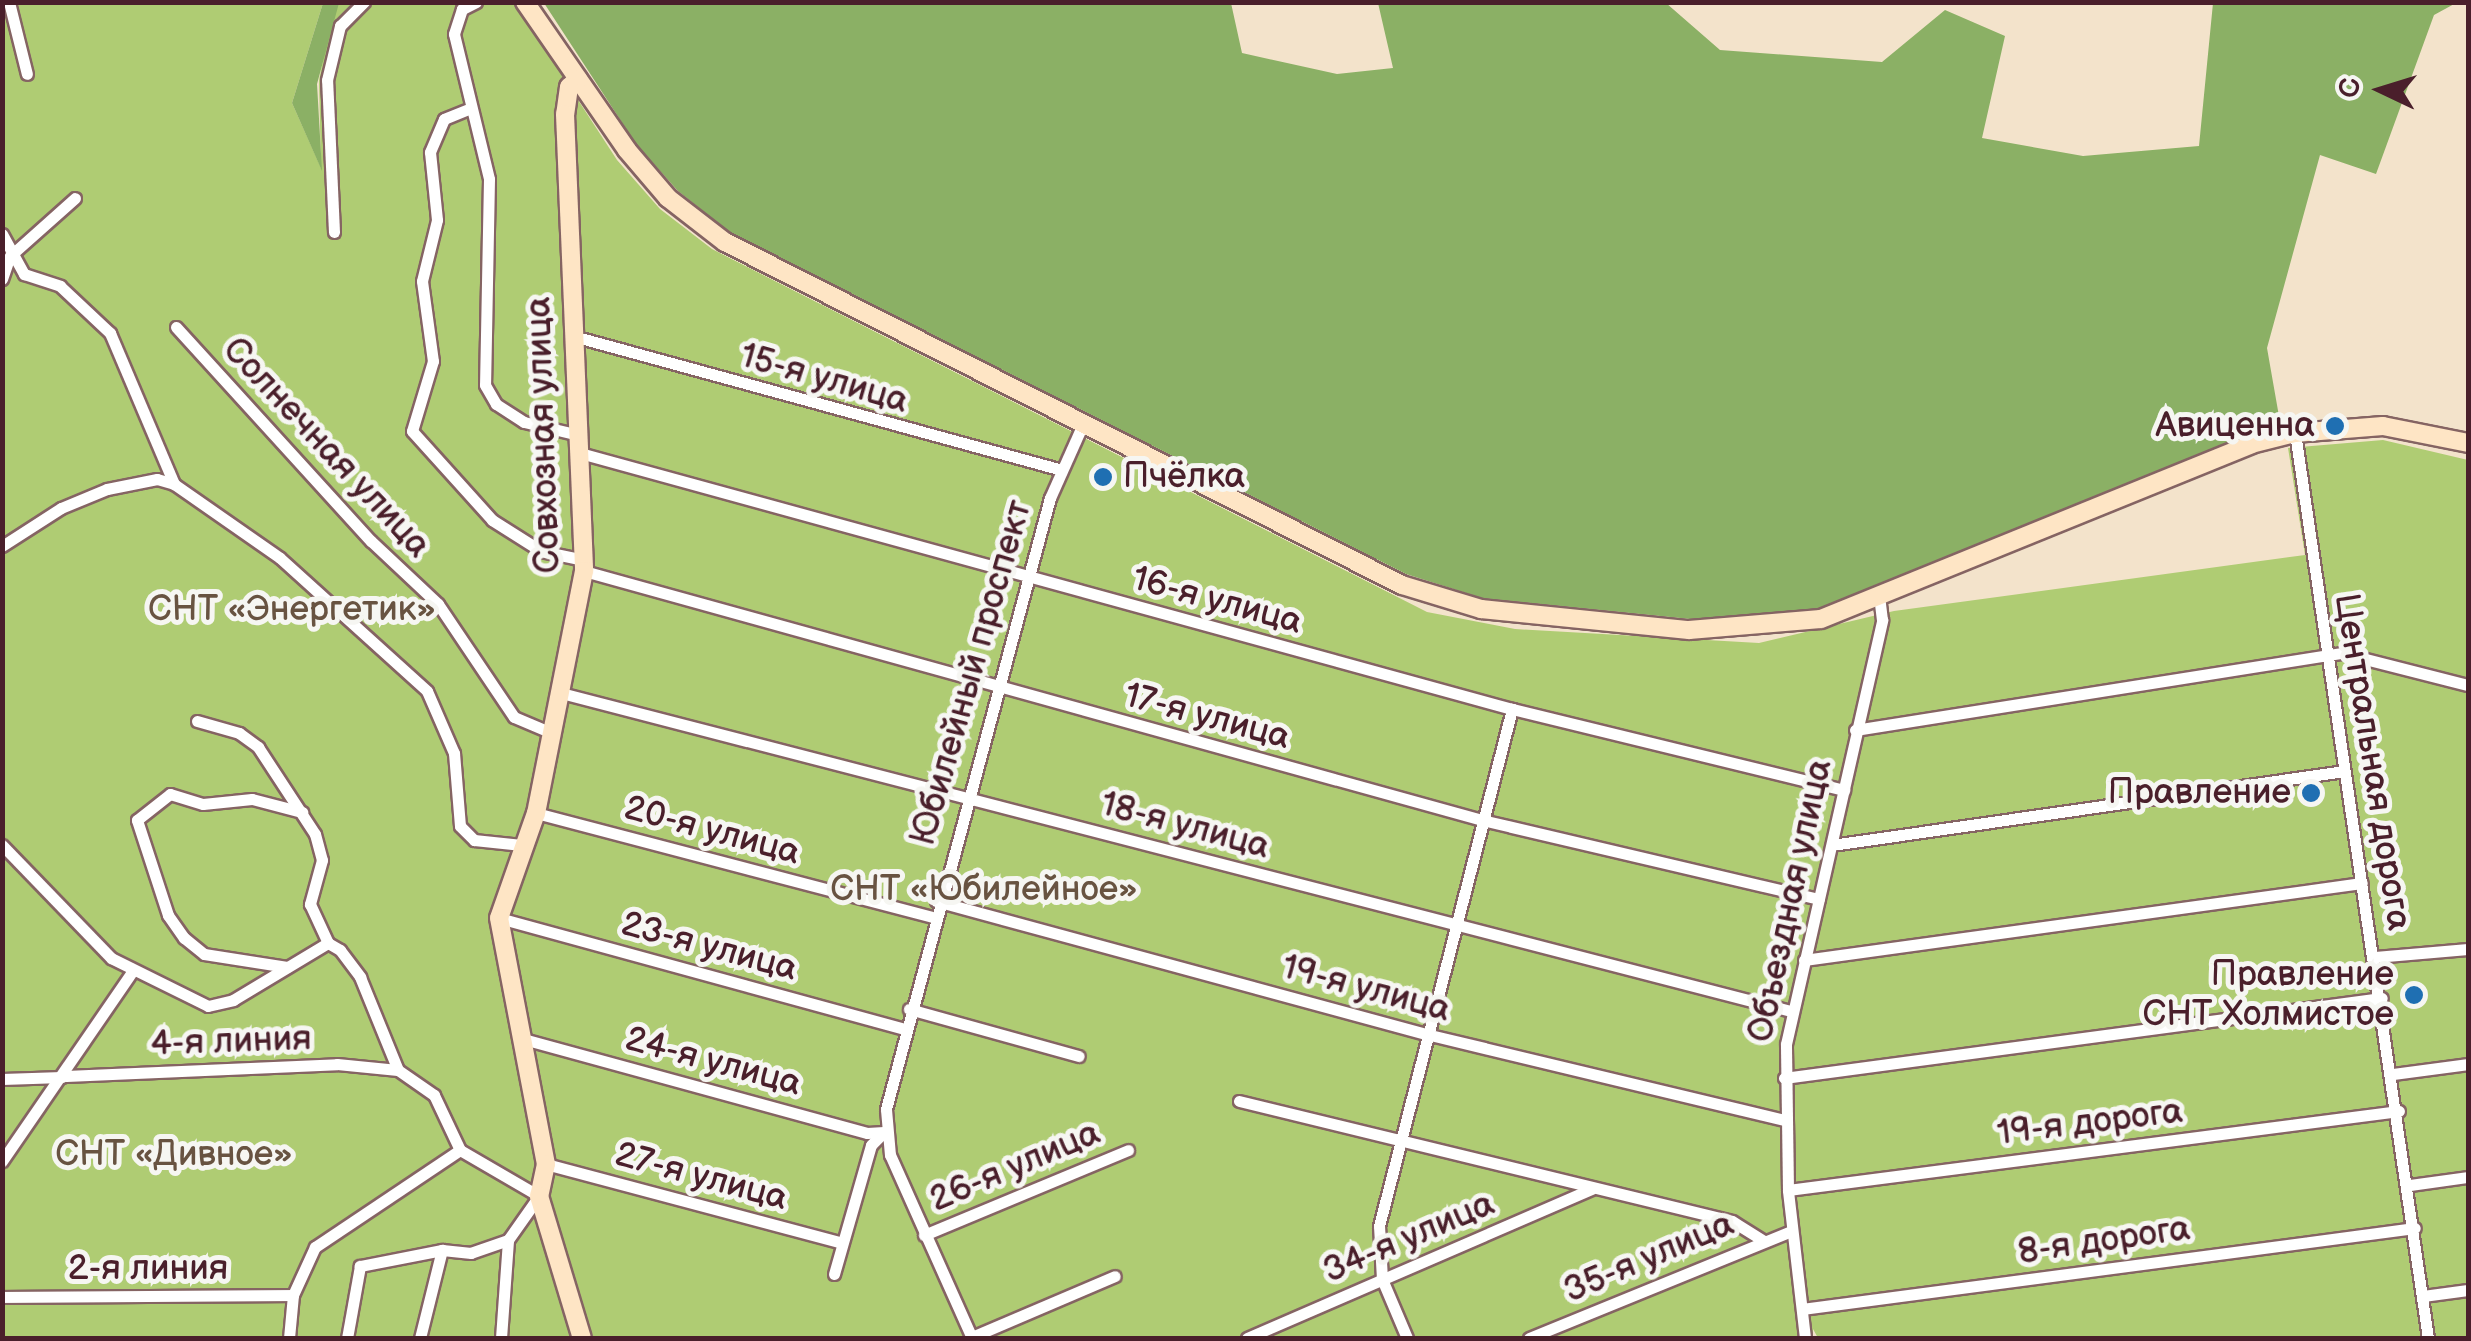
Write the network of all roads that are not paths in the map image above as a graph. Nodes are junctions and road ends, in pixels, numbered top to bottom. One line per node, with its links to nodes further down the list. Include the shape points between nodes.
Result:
1 (9, 2): 6 (street)
2 (364, 2): 10 (street, via 340,26 327,80)
3 (476, 2): 5 (street)
4 (526, 2): 7 (main road)
5 (459, 6): 8 (street, via 454,34)
6 (26, 74)
7 (578, 79): 15 (main road, Совхозная улица, via 569,88 565,114); 16 (main road, via 668,198 725,242)
8 (471, 108): 18 (street, 16-я улица, via 488,179 488,397 524,422); 23 (street, 17-я улица, via 444,119 430,152 436,220 422,281 432,361 412,431 492,520 541,551)
9 (74, 198): 12 (street)
10 (334, 232)
11 (2, 234): 12 (street)
12 (10, 256): 13 (street); 21 (street, via 24,274 86,304 110,333)
13 (2, 279)
14 (176, 327): 33 (street, Солнечная улица, via 370,541 438,604 514,718)
15 (573, 336): 18 (main road, Совхозная улица); 20 (street, 15-я улица)
16 (1083, 424): 20 (street, Юбилейный проспект); 25 (main road, via 1402,585 1481,609 1723,630 1820,619)
17 (2295, 433): 19 (main road, via 2383,426); 25 (main road, via 2206,460); 26 (street, Центральная дорога)
18 (580, 444): 23 (main road, Совхозная улица); 24 (street, 16-я улица)
19 (2468, 444)
20 (1062, 470): 24 (street, Юбилейный проспект)
21 (174, 484): 22 (street, via 158,479 107,489 60,508); 41 (street, via 280,558 427,691 454,754 460,826 474,840)
22 (2, 546)
23 (584, 565): 28 (street, 17-я улица); 29 (main road, Совхозная улица)
24 (1027, 579): 28 (street, Юбилейный проспект); 30 (street, 16-я улица)
25 (1878, 598): 32 (street, Объездная улица, via 1882,620)
26 (2327, 658): 27 (street, via 2342,653); 32 (street); 34 (street, Центральная дорога)
27 (2468, 685)
28 (997, 688): 36 (street, Юбилейный проспект); 39 (street, 17-я улица)
29 (564, 694): 33 (main road, Совхозная улица); 36 (street, 18-я улица)
30 (1512, 708): 35 (street, 16-я улица); 39 (street)
31 (197, 721): 37 (street, via 239,733 258,747)
32 (1855, 730): 35 (street, Объездная улица)
33 (554, 734): 38 (main road, Совхозная улица)
34 (2344, 770): 42 (street); 43 (street, Центральная дорога)
35 (1844, 790): 42 (street, Объездная улица)
36 (966, 798): 45 (street, Юбилейный проспект); 48 (street, 18-я улица)
37 (302, 812): 49 (street, via 322,860 310,904); 53 (street, via 252,799 203,804 170,794 137,820 168,915 184,938 204,954)
38 (536, 813): 41 (main road, Совхозная улица); 46 (street, 20-я улица)
39 (1482, 820): 44 (street, 17-я улица); 48 (street)
40 (2, 844): 54 (street)
41 (522, 845): 47 (main road, Совхозная улица)
42 (1832, 845): 44 (street, Объездная улица)
43 (2362, 883): 51 (street, Центральная дорога); 52 (street)
44 (1819, 899): 52 (street, Объездная улица)
45 (936, 901): 46 (street, Юбилейный проспект); 59 (street, 19-я улица)
46 (932, 917): 56 (street, Юбилейный проспект)
47 (499, 918): 58 (street, 23-я улица); 60 (main road)
48 (1455, 925): 57 (street, 18-я улица); 59 (street)
49 (328, 943): 53 (street); 63 (street, via 360,978)
50 (2468, 949): 51 (street)
51 (2375, 957): 55 (street, Центральная дорога)
52 (1804, 960): 57 (street, Объездная улица)
53 (287, 967): 54 (street, via 233,1000 208,1006)
54 (132, 972): 65 (street)
55 (2382, 998): 64 (street, Центральная дорога); 66 (street)
56 (909, 1009): 58 (street, Юбилейный проспект); 61 (street)
57 (1791, 1012): 66 (street, Объездная улица)
58 (905, 1029): 71 (street, Юбилейный проспект)
59 (1426, 1034): 70 (street, 19-я улица); 72 (street)
60 (527, 1040): 71 (street, 24-я улица); 76 (main road)
61 (1080, 1056)
62 (2468, 1064): 64 (street)
63 (398, 1070): 65 (street, 4-я линия, via 336,1064); 73 (street, via 434,1096)
64 (2393, 1074): 69 (street, Центральная дорога)
65 (64, 1076): 67 (street, 4-я линия); 75 (street)
66 (1784, 1078): 70 (street, Объездная улица)
67 (2, 1079)
68 (1239, 1101): 72 (street)
69 (2399, 1110): 78 (street, Центральная дорога); 80 (street, 19-я дорога)
70 (1784, 1120): 80 (street, Объездная улица)
71 (884, 1132): 84 (street); 87 (street, Юбилейный проспект, via 871,1144)
72 (1399, 1141): 79 (street); 91 (street, via 1379,1226)
73 (460, 1150): 81 (street); 93 (street, via 315,1246)
74 (1128, 1150): 84 (street, 26-я улица)
75 (2, 1160)
76 (546, 1164): 81 (main road); 87 (street, 27-я улица)
77 (2468, 1177): 78 (street)
78 (2410, 1185): 82 (street, Центральная дорога)
79 (1592, 1188): 86 (street, via 1732,1221); 91 (street, 34-я улица)
80 (1788, 1190): 83 (street, Объездная улица)
81 (539, 1196): 85 (street); 101 (main road)
82 (2414, 1228): 94 (street, Центральная дорога); 96 (street, 8-я дорога)
83 (1791, 1231): 86 (street, 35-я улица); 96 (street, Объездная улица)
84 (924, 1235): 102 (street)
85 (508, 1240): 88 (street, via 472,1253); 100 (street)
86 (1762, 1240): 105 (street, 35-я улица)
87 (842, 1243): 89 (street, Юбилейный проспект)
88 (442, 1250): 98 (street, via 360,1266); 99 (street)
89 (834, 1274)
90 (1115, 1276): 102 (street)
91 (1382, 1279): 103 (street, 34-я улица); 104 (street)
92 (2468, 1290): 94 (street)
93 (293, 1295): 95 (street, 2-я линия); 97 (street)
94 (2423, 1296): 107 (street, Центральная дорога)
95 (2, 1297)
96 (1802, 1309): 106 (street, Объездная улица)
97 (289, 1338)
98 (347, 1338)
99 (420, 1338)
100 (501, 1338)
101 (582, 1338)
102 (972, 1338)
103 (1247, 1338)
104 (1407, 1338)
105 (1528, 1338)
106 (1806, 1338)
107 (2428, 1338)

